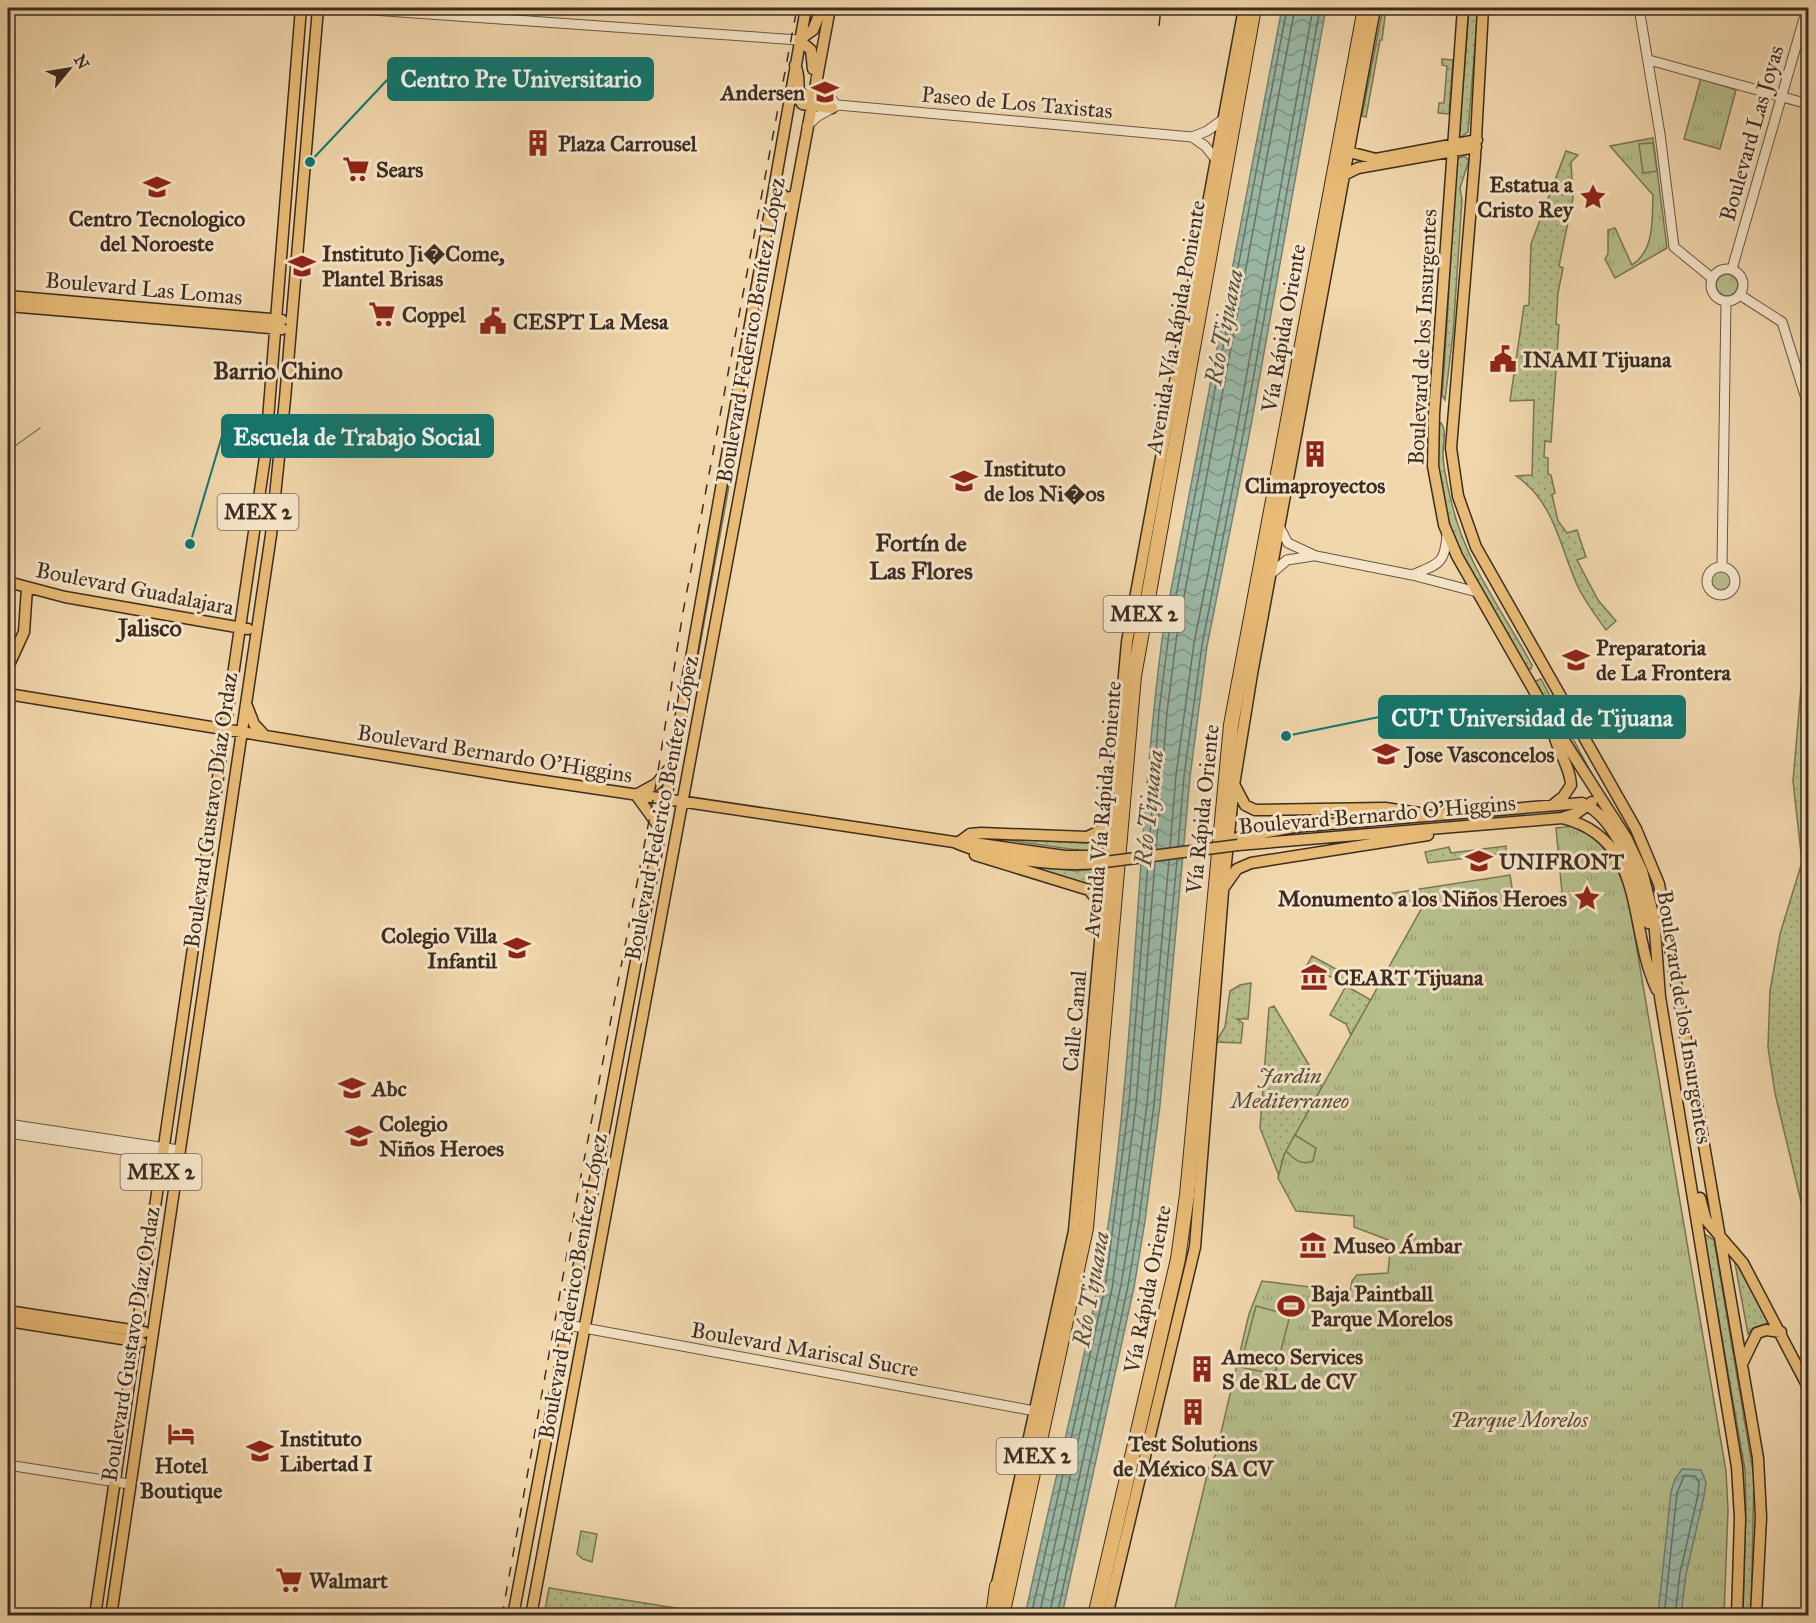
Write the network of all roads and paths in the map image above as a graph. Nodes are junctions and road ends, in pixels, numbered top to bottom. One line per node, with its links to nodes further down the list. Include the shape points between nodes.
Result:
1 (301, 8): 45 (main road, Boulevard Gustavo Díaz Ordaz / MEX 2)
2 (318, 8): 46 (main road, Boulevard Gustavo Díaz Ordaz / MEX 2)
3 (344, 8): 17 (street)
4 (806, 8): 17 (main road, Boulevard Federico Benítez López)
5 (822, 8): 17 (main road, via 813,30)
6 (830, 8): 21 (main road, Boulevard Federico Benítez López)
7 (1244, 8): 16 (main road, Avenida Vía Rápida Poniente)
8 (1248, 8): 16 (highway)
9 (1254, 8): 47 (highway, Avenida Vía Rápida Poniente / MEX 2)
10 (1365, 8): 48 (highway, Vía Rápida Oriente)
11 (1373, 8): 18 (highway)
12 (1463, 8): 30 (main road, Boulevard de los Insurgentes)
13 (1484, 8): 29 (main road, Boulevard de los Insurgentes)
14 (1639, 8): 19 (street)
15 (1807, 8): 22 (street, Boulevard Las Joyas)
16 (1240, 32): 26 (main road, Avenida Vía Rápida Poniente)
17 (799, 40): 20 (main road, Boulevard Federico Benítez López); 23 (main road, via 813,54)
18 (1368, 44): 31 (main road)
19 (1649, 60): 22 (street); 39 (street, via 1674,248)
20 (795, 65): 23 (main road, via 800,100); 35 (main road, Boulevard Federico Benítez López)
21 (816, 78): 23 (main road, Boulevard Federico Benítez López); 24 (street)
22 (1781, 97): 25 (street); 38 (street, Boulevard Las Joyas)
23 (809, 100): 24 (main road); 27 (main road, Boulevard Federico Benítez López); 32 (main road, via 799,142)
24 (834, 104): 27 (street); 28 (street, Paseo de Los Taxistas)
25 (1809, 104)
26 (1221, 121): 28 (street); 33 (main road, Avenida Vía Rápida Poniente)
27 (806, 128): 32 (main road, Boulevard Federico Benítez López)
28 (1192, 137): 33 (street)
29 (1476, 143): 30 (main road); 67 (main road, Boulevard de los Insurgentes, via 1452,464 1458,496 1476,547)
30 (1452, 148): 31 (main road, via 1376,159); 34 (main road); 53 (main road, Boulevard de los Insurgentes, via 1432,457)
31 (1349, 152): 34 (main road)
32 (801, 157): 36 (main road, Boulevard Federico Benítez López)
33 (1214, 157): 37 (main road, Avenida Vía Rápida Poniente)
34 (1346, 174): 42 (main road)
35 (775, 186): 36 (main road, via 787,199); 74 (main road, Boulevard Federico Benítez López)
36 (795, 195): 80 (main road, Boulevard Federico Benítez López)
37 (1200, 248): 47 (highway); 55 (main road, Calle Canal)
38 (1732, 269): 39 (street, via 1720,270); 40 (street, via 1742,280)
39 (1712, 278): 43 (street, via 1713,293)
40 (1740, 295): 43 (street); 49 (street, via 1782,322)
41 (8, 296): 45 (main road, Boulevard Las Lomas)
42 (1320, 301): 48 (highway, via 1314,309); 52 (main road)
43 (1726, 301): 56 (street)
44 (8, 306): 45 (main road, Boulevard Las Lomas)
45 (276, 324): 46 (main road); 62 (main road, Boulevard Gustavo Díaz Ordaz / MEX 2, via 265,457)
46 (290, 324): 63 (main road, Boulevard Gustavo Díaz Ordaz / MEX 2, via 271,535)
47 (1194, 338): 50 (highway, Avenida Vía Rápida Poniente / MEX 2)
48 (1292, 400): 51 (highway, Vía Rápida Oriente)
49 (1809, 405)
50 (1177, 438): 55 (highway, via 1148,553); 102 (highway, Avenida Vía Rápida Poniente / MEX 2, via 1134,676)
51 (1274, 498): 65 (highway, via 1277,513 1254,635); 104 (highway, Vía Rápida Oriente, via 1231,725)
52 (1280, 528): 54 (street, via 1288,543); 57 (main road)
53 (1447, 532): 58 (street, via 1446,551 1438,565); 61 (main road, Boulevard de los Insurgentes)
54 (1316, 556): 57 (street, via 1287,560); 58 (street)
55 (1141, 563): 85 (main road, Calle Canal, via 1126,653)
56 (1722, 566)
57 (1273, 572): 65 (main road)
58 (1412, 574): 61 (street)
59 (8, 582): 60 (main road, Boulevard Guadalajara)
60 (27, 588): 62 (main road, Boulevard Guadalajara); 66 (main road, via 24,632)
61 (1477, 592): 64 (main road, Boulevard de los Insurgentes)
62 (237, 627): 63 (main road, Boulevard Guadalajara); 71 (main road, Boulevard Gustavo Díaz Ordaz / MEX 2)
63 (255, 629): 69 (main road, Boulevard Gustavo Díaz Ordaz / MEX 2)
64 (1508, 646): 67 (main road, via 1525,669); 70 (main road, Boulevard de los Insurgentes)
65 (1257, 647): 76 (main road)
66 (8, 667)
67 (1544, 672): 75 (main road, Boulevard de los Insurgentes)
68 (8, 694): 71 (main road, Boulevard Bernardo O'Higgins)
69 (246, 698): 72 (main road, Boulevard Gustavo Díaz Ordaz / MEX 2); 73 (main road, via 254,724)
70 (1552, 722): 78 (main road, Boulevard de los Insurgentes); 81 (main road, via 1553,736 1571,784)
71 (226, 729): 72 (main road, Boulevard Bernardo O'Higgins); 100 (main road, Boulevard Gustavo Díaz Ordaz / MEX 2)
72 (243, 732): 73 (main road, Boulevard Bernardo O'Higgins); 101 (main road, Boulevard Gustavo Díaz Ordaz / MEX 2)
73 (266, 736): 77 (main road, Boulevard Bernardo O'Higgins)
74 (670, 768): 77 (main road, via 656,784); 79 (main road, Boulevard Federico Benítez López)
75 (1610, 784): 78 (main road, Boulevard Bernardo O'Higgins); 94 (main road, Boulevard de los Insurgentes, via 1636,829 1659,884)
76 (1234, 785): 83 (main road, via 1245,805 1255,810 1385,808); 90 (main road)
77 (636, 795): 79 (main road, Boulevard Bernardo O'Higgins); 86 (main road)
78 (1599, 796): 82 (main road, Boulevard Bernardo O'Higgins); 92 (main road, Boulevard de los Insurgentes, via 1635,853 1654,918)
79 (665, 799): 80 (main road, Boulevard Bernardo O'Higgins); 86 (main road, Boulevard Federico Benítez López)
80 (682, 802): 89 (main road, Boulevard Bernardo O'Higgins); 109 (main road, Boulevard Federico Benítez López)
81 (1554, 804): 82 (main road, Boulevard Bernardo O'Higgins, via 1575,802); 83 (main road, Boulevard Bernardo O'Higgins)
82 (1588, 806): 84 (main road, Boulevard Bernardo O'Higgins); 92 (main road, via 1609,827 1625,855 1638,884)
83 (1434, 816): 88 (main road, Boulevard Bernardo O'Higgins, via 1294,828)
84 (1562, 818): 87 (main road, Boulevard Bernardo O'Higgins); 93 (main road, via 1593,829 1617,857 1632,888 1646,960)
85 (1112, 821): 89 (main road, via 1087,837 981,833 970,834); 91 (main road, Calle Canal)
86 (661, 828): 108 (main road, Boulevard Federico Benítez López)
87 (1441, 830): 88 (main road, Boulevard Bernardo O'Higgins); 90 (main road, via 1408,840 1251,863 1237,869)
88 (1237, 842): 89 (main road, Boulevard Bernardo O'Higgins, bridge, via 1053,863)
89 (959, 843): 91 (main road, via 988,861 1089,890)
90 (1223, 892): 99 (main road)
91 (1105, 910): 96 (main road, Calle Canal)
92 (1656, 948): 93 (main road, Boulevard de los Insurgentes); 94 (main road)
93 (1660, 997): 97 (main road, Boulevard de los Insurgentes)
94 (1680, 1010): 103 (main road, Boulevard de los Insurgentes)
95 (8, 1124): 100 (street)
96 (1085, 1126): 102 (highway, via 1089,1134 1083,1218); 114 (main road, Calle Canal, via 1074,1231)
97 (1683, 1132): 103 (main road, via 1690,1144 1706,1221); 130 (main road, Boulevard de los Insurgentes, via 1737,1467)
98 (8, 1133): 100 (street)
99 (1202, 1138): 104 (highway, via 1188,1234); 129 (main road, via 1195,1247)
100 (164, 1152): 101 (street); 111 (main road, Boulevard Gustavo Díaz Ordaz / MEX 2)
101 (179, 1154): 112 (main road, Boulevard Gustavo Díaz Ordaz / MEX 2)
102 (1086, 1228): 105 (highway, Avenida Vía Rápida Poniente / MEX 2)
103 (1720, 1235): 110 (main road, via 1743,1263); 113 (main road, Boulevard de los Insurgentes)
104 (1178, 1259): 120 (highway, Vía Rápida Oriente)
105 (1072, 1297): 114 (highway, via 1065,1309 1051,1364); 127 (highway, Avenida Vía Rápida Poniente / MEX 2)
106 (8, 1311): 111 (main road)
107 (8, 1321): 111 (main road)
108 (568, 1325): 109 (street, Boulevard Mariscal Sucre); 124 (main road, Boulevard Federico Benítez López)
109 (585, 1328): 116 (street, Boulevard Mariscal Sucre); 125 (main road, Boulevard Federico Benítez López)
110 (1781, 1332): 113 (main road, via 1758,1333); 115 (main road)
111 (137, 1336): 112 (main road); 118 (main road, Boulevard Gustavo Díaz Ordaz / MEX 2)
112 (152, 1338): 119 (main road, Boulevard Gustavo Díaz Ordaz / MEX 2)
113 (1743, 1363): 131 (main road, Boulevard de los Insurgentes, via 1761,1490)
114 (1045, 1371): 116 (main road, Calle Canal)
115 (1809, 1387)
116 (1035, 1411): 121 (main road, Calle Canal)
117 (8, 1466): 118 (street)
118 (115, 1482): 119 (street); 122 (main road, Boulevard Gustavo Díaz Ordaz / MEX 2)
119 (129, 1484): 123 (main road, Boulevard Gustavo Díaz Ordaz / MEX 2)
120 (1126, 1484): 128 (highway, Vía Rápida Oriente); 129 (highway)
121 (996, 1586): 126 (highway)
122 (95, 1616)
123 (111, 1616)
124 (513, 1616)
125 (531, 1616)
126 (991, 1616)
127 (1002, 1616)
128 (1095, 1616)
129 (1105, 1616)
130 (1737, 1616)
131 (1756, 1616)

